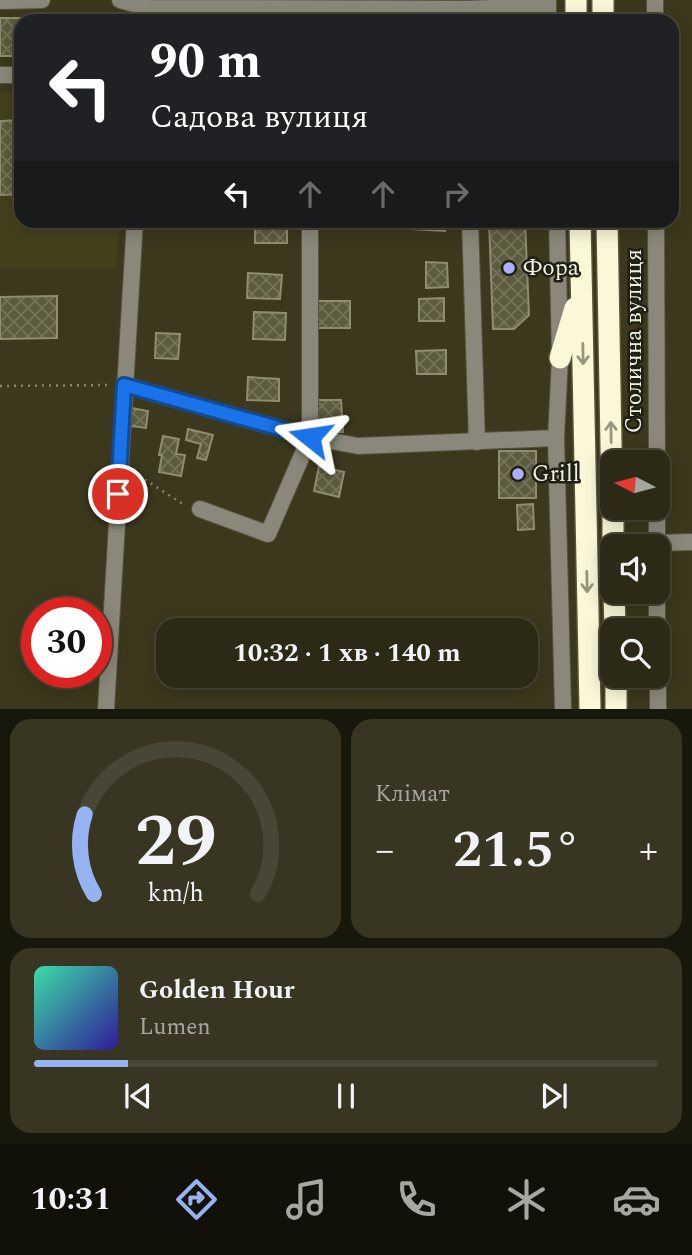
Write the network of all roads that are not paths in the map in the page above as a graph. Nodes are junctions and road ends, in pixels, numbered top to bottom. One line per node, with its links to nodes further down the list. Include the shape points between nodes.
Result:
1 (42, 0): 3 (street)
2 (120, 0): 5 (street)
3 (0, 1)
4 (548, 9): 7 (street)
5 (149, 10): 6 (street)
6 (277, 14)
7 (480, 14)
8 (134, 228): 17 (street)
9 (310, 228): 18 (street)
10 (470, 228): 20 (street)
11 (557, 228): 16 (street)
12 (580, 228): 15 (highway)
13 (607, 228): 21 (highway, one-way to 13)
14 (656, 228): 22 (street, Столична вулиця)
15 (581, 286): 16 (highway); 30 (highway, one-way to 30)
16 (560, 358): 19 (street)
17 (124, 385): 18 (street); 28 (street)
18 (310, 437): 20 (street, via 358,446); 23 (street, via 268,534)
19 (556, 438): 20 (street); 29 (street)
20 (477, 442)
21 (611, 450)
22 (657, 450)
23 (200, 509)
24 (692, 542): 25 (street)
25 (670, 544)
26 (616, 688): 31 (highway)
27 (657, 688): 32 (street)
28 (106, 709)
29 (562, 709)
30 (590, 709)
31 (617, 709)
32 (658, 709)

